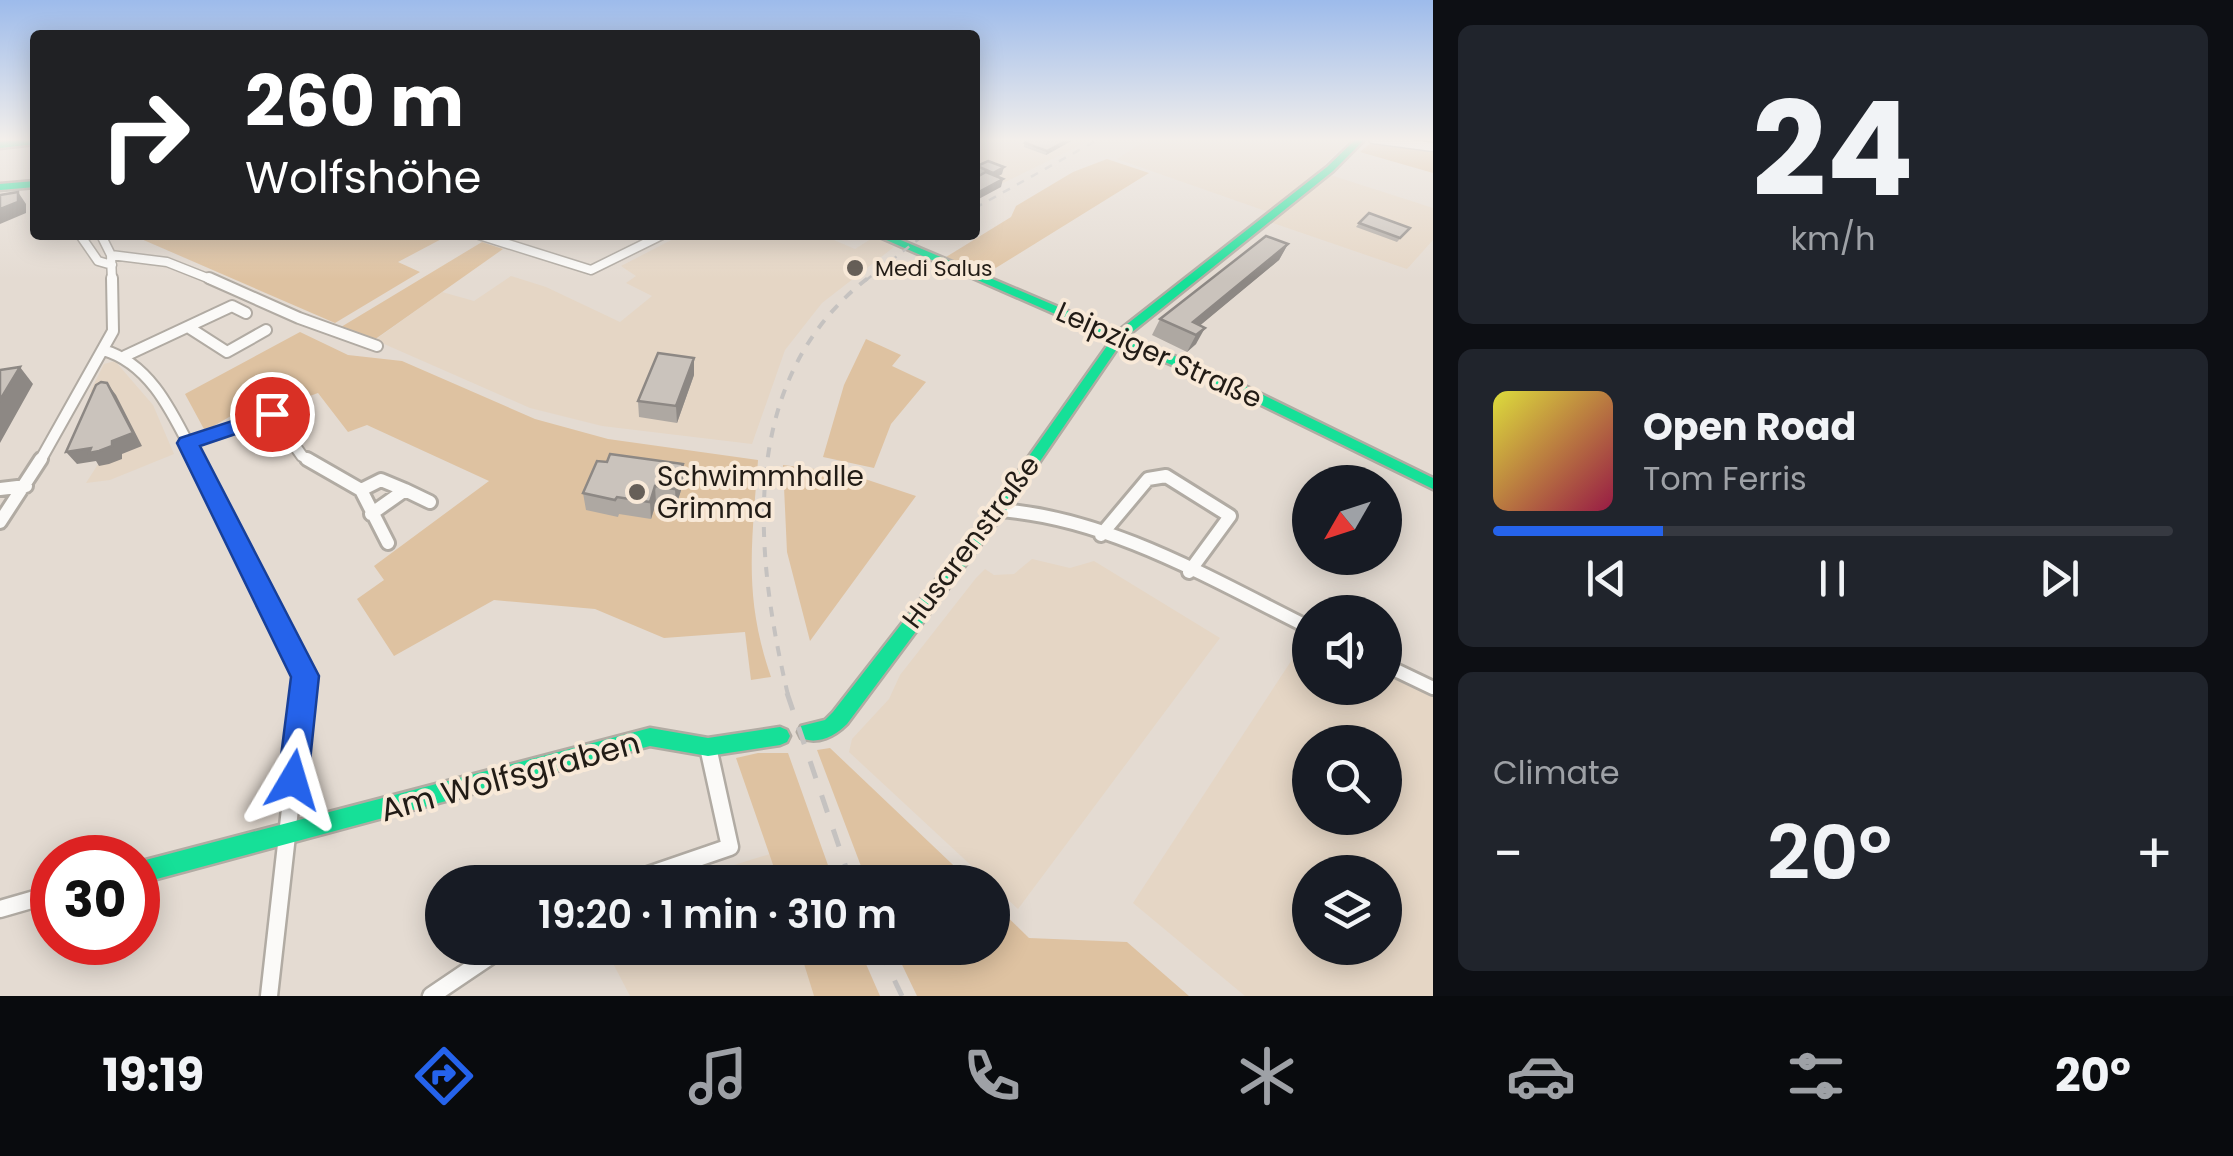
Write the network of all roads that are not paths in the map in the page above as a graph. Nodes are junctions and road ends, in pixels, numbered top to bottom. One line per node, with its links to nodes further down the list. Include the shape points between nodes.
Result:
1 (1309, 185): 11 (main road, Husarenstraße)
2 (84, 240): 7 (street, via 98,260)
3 (103, 240): 7 (street)
4 (495, 240): 5 (street, via 588,270)
5 (652, 240)
6 (892, 240): 11 (main road, Leipziger Straße)
7 (111, 260): 12 (street, via 132,254 174,263 328,332); 13 (street, via 113,331)
8 (246, 314): 9 (street, via 232,306)
9 (188, 326): 10 (street, via 227,352); 14 (street)
10 (266, 330)
11 (1120, 336): 16 (main road, Leipziger Straße); 22 (main road, Husarenstraße)
12 (378, 346)
13 (103, 350): 14 (street); 17 (street)
14 (125, 356): 15 (street, via 166,401)
15 (188, 443): 19 (street, via 272,414 302,456); 34 (street, via 305,676)
16 (1433, 484)
17 (26, 486): 18 (street); 24 (street)
18 (0, 489)
19 (361, 490): 20 (street, via 381,480); 23 (street)
20 (405, 490): 21 (street); 23 (street)
21 (430, 502)
22 (998, 510): 25 (street, via 1018,509); 31 (main road, Husarenstraße, via 840,718 830,728)
23 (372, 514): 26 (street)
24 (0, 522)
25 (1102, 535): 27 (street); 27 (street, via 1148,478 1166,476 1230,516)
26 (388, 544)
27 (1189, 572): 28 (street)
28 (1292, 620)
29 (1402, 672): 30 (street)
30 (1433, 688)
31 (808, 732)
32 (780, 736): 33 (main road)
33 (708, 747): 34 (main road, Am Wolfsgraben, via 650,738); 35 (street, via 730,847)
34 (286, 834): 36 (main road, Am Wolfsgraben); 40 (street)
35 (678, 865)
36 (160, 867)
37 (30, 900): 38 (street)
38 (0, 909)
39 (477, 965): 41 (street)
40 (270, 996)
41 (432, 996)

